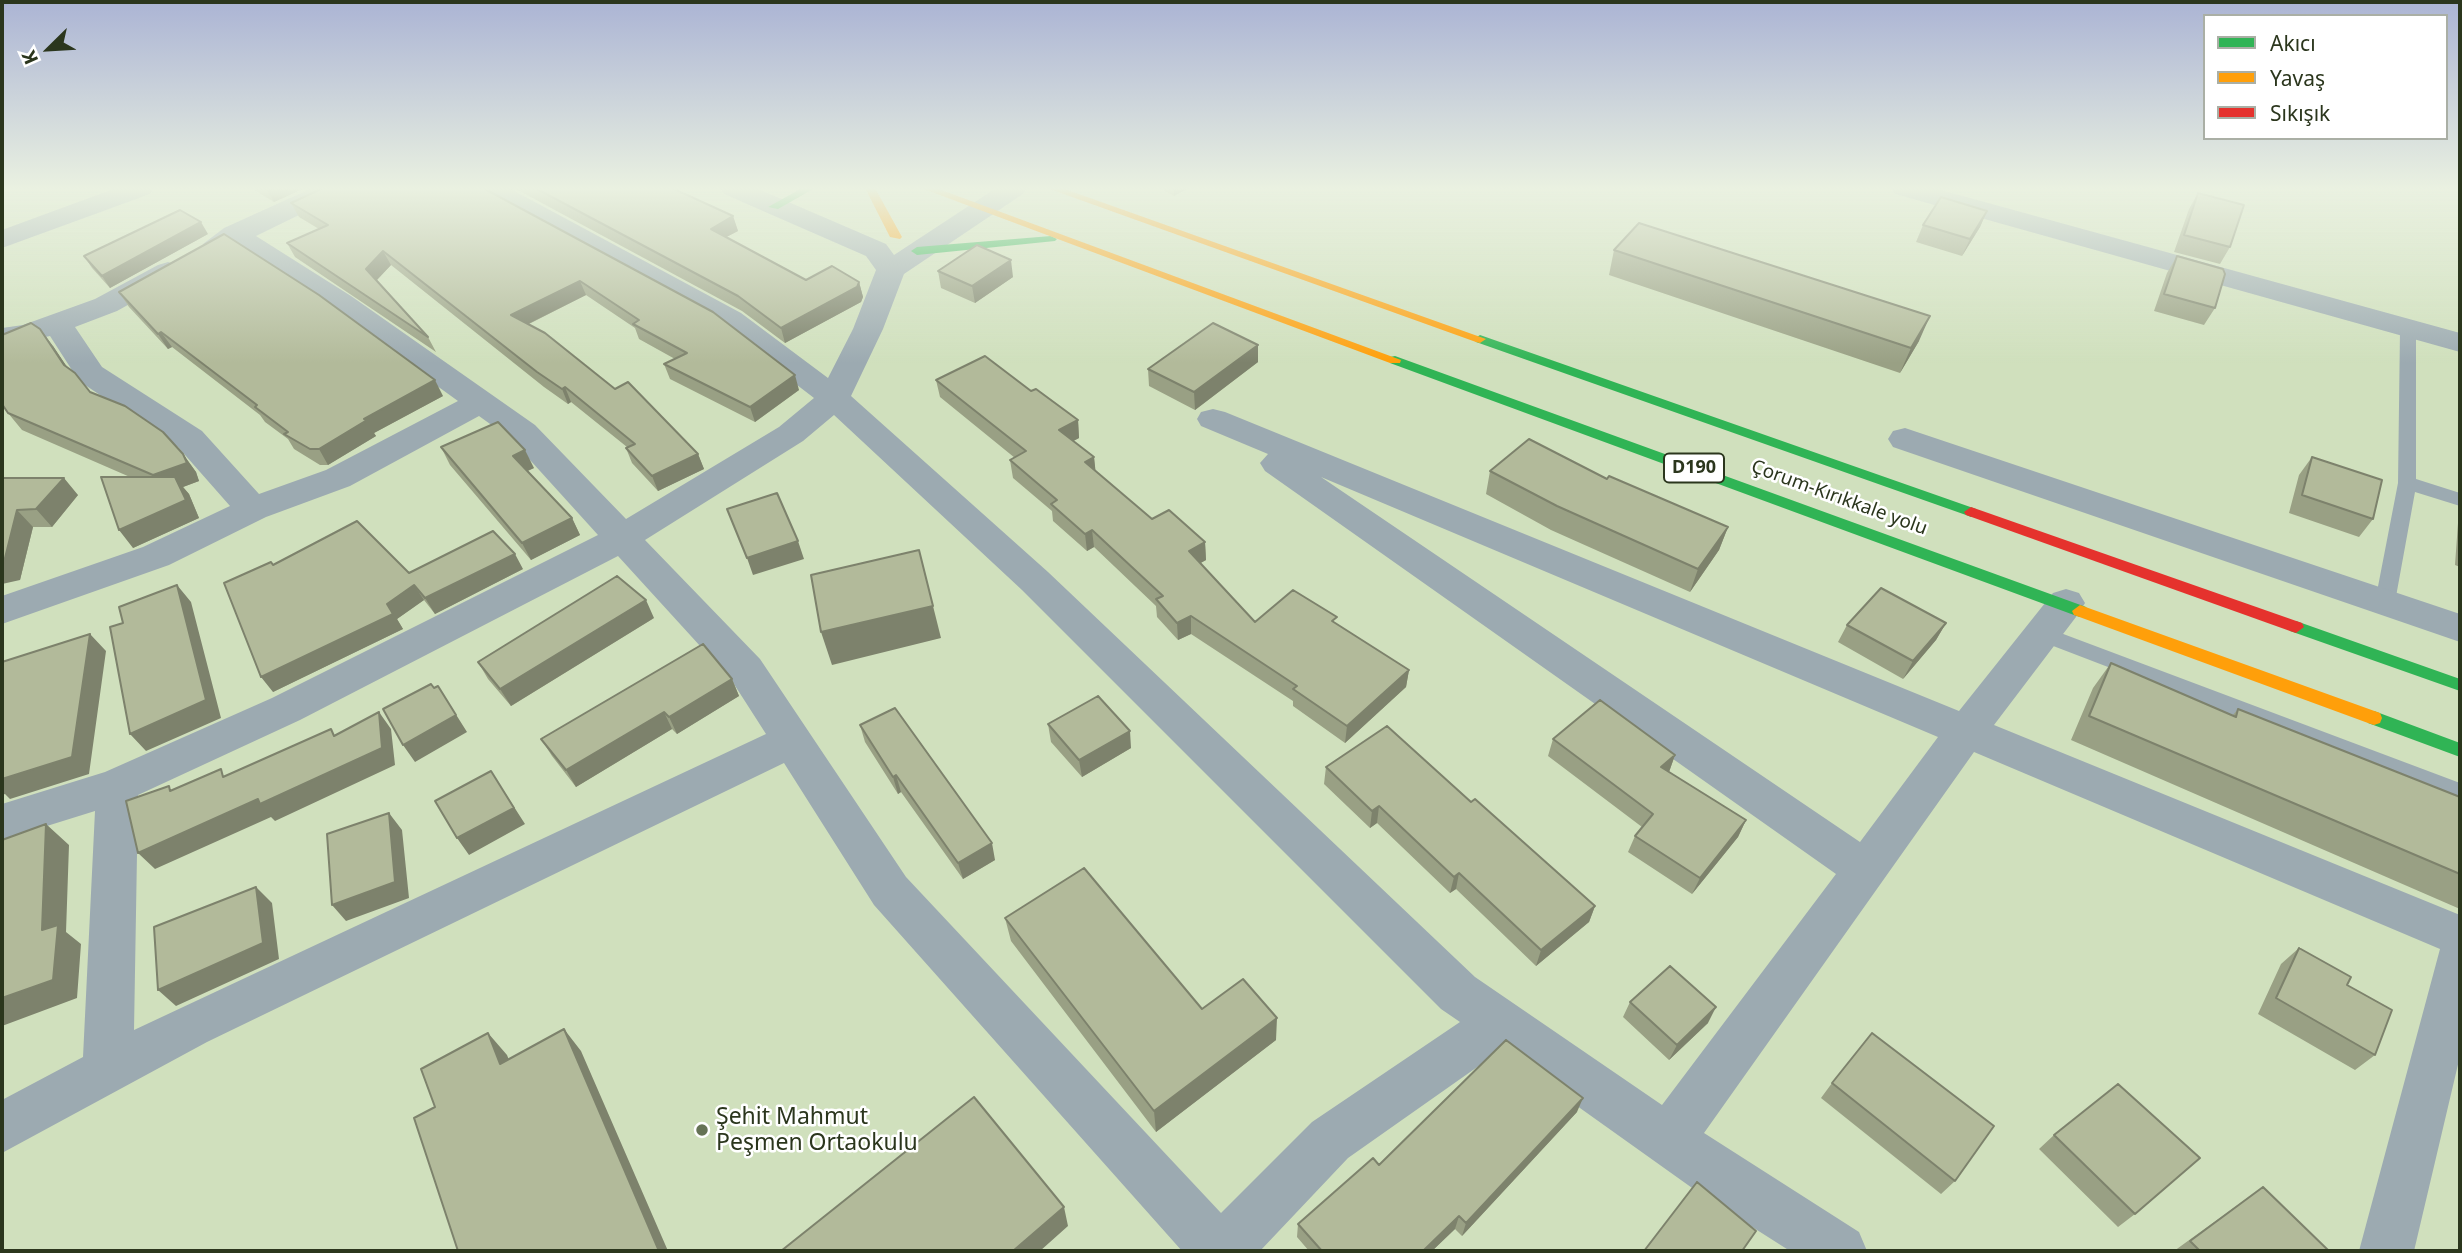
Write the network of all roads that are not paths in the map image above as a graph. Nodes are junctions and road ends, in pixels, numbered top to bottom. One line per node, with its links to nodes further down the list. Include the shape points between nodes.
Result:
1 (212, 246): 12 (street, via 106,305)
2 (253, 246): 17 (street)
3 (597, 246): 16 (street, via 730,319)
4 (880, 246): 11 (street)
5 (893, 246): 11 (highway)
6 (903, 246): 11 (street)
7 (962, 246): 11 (highway)
8 (1086, 246): 25 (highway, Çorum-Kırıkkale yolu / D190)
9 (1218, 246): 27 (highway, Çorum-Kırıkkale yolu / D190)
10 (2113, 246): 13 (street)
11 (895, 252): 16 (street, via 868,329)
12 (57, 323): 14 (street); 21 (street, via 90,374 190,439)
13 (2408, 329): 15 (street); 19 (lane)
14 (2, 337)
15 (2460, 343)
16 (834, 398): 22 (street, via 791,434); 37 (street, via 1035,581 1458,993)
17 (481, 402): 21 (street, via 338,478); 22 (street, via 523,432)
18 (1905, 439): 23 (street)
19 (2407, 482): 20 (lane); 23 (lane)
20 (2460, 500)
21 (253, 509): 24 (street, via 156,556)
22 (620, 539): 29 (street, via 746,670); 31 (street, via 286,709)
23 (2385, 602): 26 (street)
24 (2, 610)
25 (2054, 619): 28 (street); 30 (highway, Çorum-Kırıkkale yolu / D190); 32 (lane)
26 (2460, 628)
27 (2460, 685)
28 (1966, 731): 34 (street); 34 (street, via 1213,419); 35 (street)
29 (792, 740): 38 (street, via 190,1026); 41 (street, via 890,891)
30 (2460, 750)
31 (117, 786): 33 (street); 38 (street)
32 (2460, 793)
33 (2, 822)
34 (1865, 870): 40 (street)
35 (2460, 936)
36 (2460, 956): 43 (street)
37 (1500, 1023): 40 (street); 41 (street, via 1330,1140)
38 (108, 1070): 39 (street)
39 (2, 1128)
40 (1668, 1140): 42 (street)
41 (1221, 1251)
42 (1840, 1251)
43 (2387, 1251)

